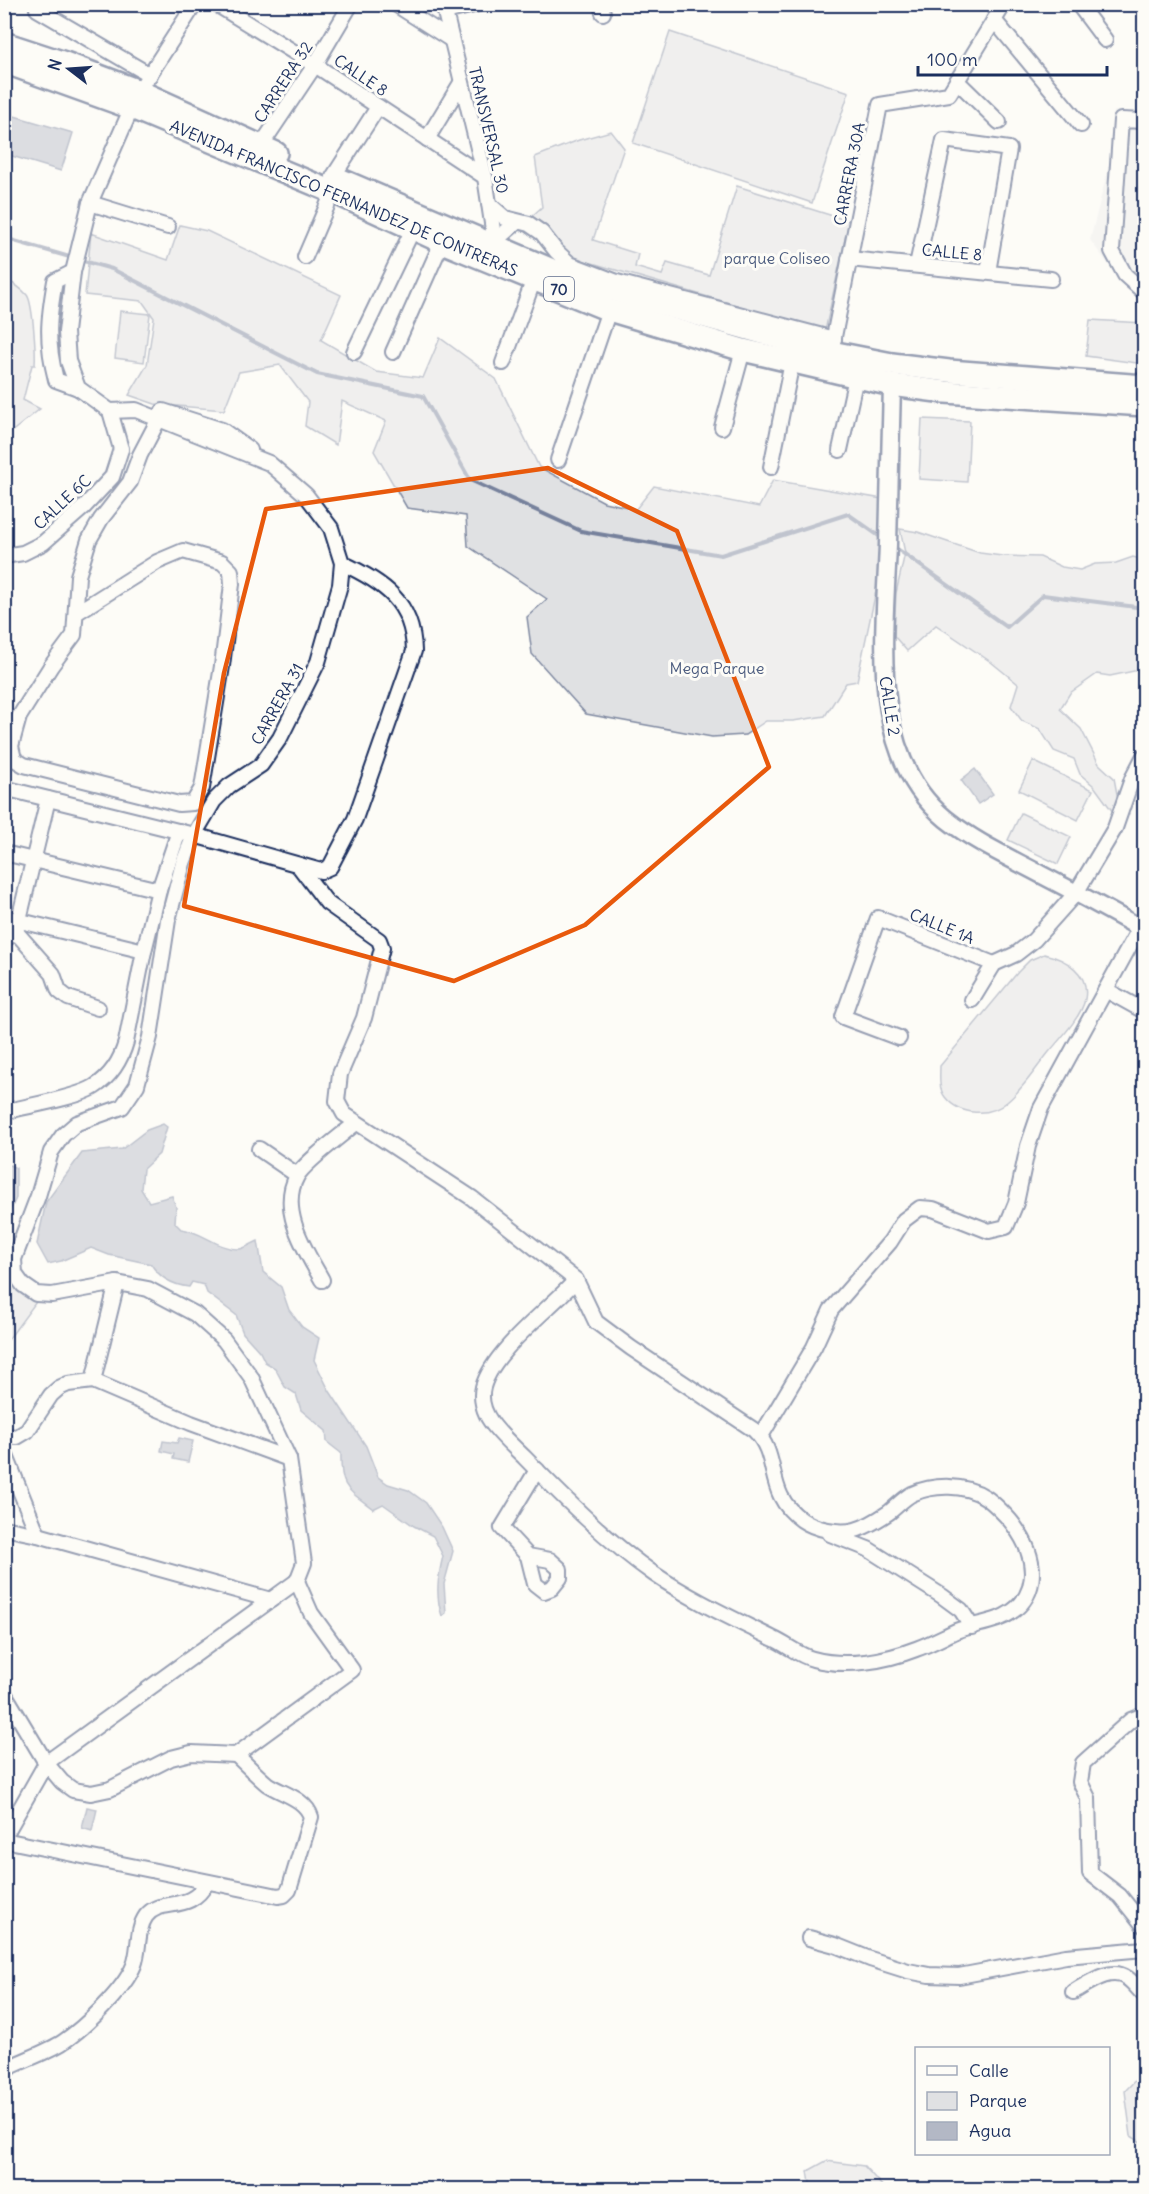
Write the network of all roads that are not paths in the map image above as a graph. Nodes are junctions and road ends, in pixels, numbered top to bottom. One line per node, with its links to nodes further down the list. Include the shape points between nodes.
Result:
1 (195, 4): 18 (street)
2 (216, 4): 15 (street, CALLE 8)
3 (351, 4): 15 (street, CARRERA 32)
4 (395, 4): 11 (street)
5 (478, 4): 8 (street)
6 (1004, 4): 10 (street, CARRERA 30A)
7 (1078, 4): 12 (street)
8 (444, 8): 11 (street, TRANSVERSAL 30)
9 (37, 9): 18 (street)
10 (994, 20): 16 (street, CARRERA 30A); 22 (street)
11 (450, 39): 17 (street, TRANSVERSAL 30)
12 (1106, 40)
13 (4, 43): 18 (main road, AVENIDA FRANCISCO FERNANDEZ DE CONTRERAS / 70)
14 (4, 62): 18 (main road, AVENIDA FRANCISCO FERNANDEZ DE CONTRERAS / 70)
15 (315, 65): 19 (street, CALLE 8); 24 (street, CARRERA 32)
16 (957, 81): 21 (street); 35 (street, CARRERA 30A, via 949,94 880,105)
17 (461, 83): 23 (street); 25 (street, TRANSVERSAL 30)
18 (140, 91): 24 (main road, AVENIDA FRANCISCO FERNANDEZ DE CONTRERAS / 70); 26 (main road, AVENIDA FRANCISCO FERNANDEZ DE CONTRERAS / 70); 27 (street)
19 (378, 106): 23 (street, CALLE 8); 26 (street)
20 (1144, 121): 40 (street, via 1121,120 1112,251 1125,275)
21 (999, 122)
22 (1081, 125)
23 (427, 139): 25 (street, CALLE 8)
24 (260, 147): 26 (main road, AVENIDA FRANCISCO FERNANDEZ DE CONTRERAS / 70)
25 (485, 177): 28 (street, TRANSVERSAL 30)
26 (333, 184): 31 (main road, AVENIDA FRANCISCO FERNANDEZ DE CONTRERAS / 70); 33 (main road, AVENIDA FRANCISCO FERNANDEZ DE CONTRERAS / 70); 34 (street)
27 (90, 203): 30 (street); 52 (street, via 74,268 55,281 48,350 56,380 78,388)
28 (489, 204): 29 (street, via 505,218); 33 (street, TRANSVERSAL 30)
29 (517, 222): 33 (street); 42 (street, via 529,224 542,233 570,264 617,282)
30 (168, 227)
31 (413, 229): 32 (main road, AVENIDA FRANCISCO FERNANDEZ DE CONTRERAS / 70); 44 (street)
32 (442, 242): 33 (main road, AVENIDA FRANCISCO FERNANDEZ DE CONTRERAS / 70); 45 (street)
33 (496, 251): 38 (main road, AVENIDA FRANCISCO FERNANDEZ DE CONTRERAS / 70); 42 (main road, AVENIDA FRANCISCO FERNANDEZ DE CONTRERAS / 70, via 645,300)
34 (304, 256)
35 (849, 259): 36 (street, CALLE 8); 42 (street, CARRERA 30A)
36 (917, 265): 37 (street, CALLE 8); 37 (street, via 944,140 1009,150)
37 (987, 272): 39 (street, CALLE 8)
38 (534, 279): 41 (main road, AVENIDA FRANCISCO FERNANDEZ DE CONTRERAS / 70); 47 (street)
39 (1051, 279)
40 (1144, 292)
41 (609, 310): 43 (main road, AVENIDA FRANCISCO FERNANDEZ DE CONTRERAS / 70); 58 (street)
42 (832, 346): 50 (main road, AVENIDA FRANCISCO FERNANDEZ DE CONTRERAS / 70, via 892,364)
43 (743, 350): 46 (main road, AVENIDA FRANCISCO FERNANDEZ DE CONTRERAS / 70); 54 (street)
44 (354, 352)
45 (393, 352)
46 (792, 362): 48 (main road, AVENIDA FRANCISCO FERNANDEZ DE CONTRERAS / 70); 59 (street)
47 (503, 363)
48 (856, 377): 49 (main road, AVENIDA FRANCISCO FERNANDEZ DE CONTRERAS / 70); 56 (street)
49 (892, 385): 51 (main road, AVENIDA FRANCISCO FERNANDEZ DE CONTRERAS / 70); 74 (street, CALLE 2, via 884,666 898,748 910,775 945,818 979,843)
50 (1144, 387)
51 (1144, 405)
52 (110, 411): 53 (street, via 136,410); 55 (street)
53 (158, 419): 57 (street); 61 (street, via 163,411 222,430 269,463 306,495 332,528)
54 (722, 427)
55 (121, 449): 57 (street); 60 (street, CALLE 6C, via 112,477 84,507 43,543 23,553)
56 (840, 450)
57 (140, 455): 62 (street, via 130,482 89,540)
58 (558, 460)
59 (771, 467)
60 (4, 556)
61 (342, 562): 69 (street, CARRERA 31, via 340,585 318,662 280,738 261,765 214,801); 72 (street, via 392,592 411,623 414,651 355,819 330,867 321,871)
62 (76, 590): 63 (street); 64 (street)
63 (102, 596): 64 (street); 64 (street, via 157,562 183,551 222,562 231,571 220,678 202,788 193,803 179,804 24,765 15,759 11,746 19,717 74,635)
64 (76, 613)
65 (1144, 756): 74 (street, via 1115,828)
66 (4, 788): 67 (street)
67 (48, 799): 68 (street); 71 (street)
68 (179, 831): 69 (street); 73 (street)
69 (194, 835): 72 (street); 89 (street, CARRERA 31, via 168,920 150,1037 138,1085 122,1107 77,1123 63,1135 51,1152 38,1196)
70 (4, 853): 71 (street)
71 (33, 859): 73 (street); 77 (street)
72 (298, 865): 86 (street, via 327,903 379,940 382,948 364,1018 338,1087 337,1101 344,1114)
73 (159, 890): 78 (street)
74 (1077, 893): 76 (street, CALLE 2); 79 (street, via 1034,940)
75 (4, 917): 77 (street)
76 (1142, 929): 80 (street)
77 (13, 931): 78 (street); 82 (street, via 53,974 59,991)
78 (144, 951): 85 (street, via 126,1042 107,1076 93,1088)
79 (994, 964): 81 (street); 84 (street, CALLE 1A, via 878,918 843,1017)
80 (1106, 990): 83 (street); 95 (street, via 1041,1108 1006,1227 989,1231 933,1209 920,1208 904,1220 831,1310 814,1347)
81 (972, 1000)
82 (98, 1008)
83 (1144, 1011)
84 (899, 1038)
85 (4, 1112)
86 (356, 1123): 88 (street); 91 (street, via 472,1198)
87 (259, 1149): 88 (street)
88 (297, 1175): 90 (street, via 291,1195 296,1232)
89 (7, 1260): 92 (street, via 23,1285 36,1294 52,1295)
90 (322, 1280)
91 (576, 1280): 95 (street, via 596,1322); 98 (street, via 505,1350 484,1387 484,1410 492,1424)
92 (117, 1283): 93 (street); 97 (street, via 148,1289 195,1314 224,1340 251,1377)
93 (93, 1381): 94 (street, via 59,1388 27,1431 17,1437); 97 (street, via 191,1424)
94 (4, 1436)
95 (761, 1436): 101 (street, via 787,1507)
96 (4, 1451): 99 (street)
97 (289, 1459): 105 (street, via 304,1563)
98 (537, 1470): 104 (street, via 502,1528); 107 (street, via 608,1537 655,1574 709,1607 811,1659 843,1664 884,1659)
99 (12, 1471): 100 (street); 103 (street)
100 (4, 1493)
101 (815, 1527): 107 (street, via 893,1564 961,1610); 107 (street, via 854,1531 891,1511 911,1494 934,1488 956,1487 984,1497 1015,1526 1032,1557 1033,1574 1031,1587 1019,1605 1001,1618)
102 (4, 1528): 103 (street)
103 (38, 1535): 106 (street)
104 (528, 1556)
105 (297, 1581): 106 (street); 110 (street, via 311,1613 352,1670)
106 (271, 1600): 111 (street)
107 (972, 1627)
108 (4, 1693): 111 (street)
109 (1144, 1715): 114 (street, via 1131,1720 1083,1763 1080,1782 1088,1798 1090,1873 1120,1896)
110 (236, 1755): 111 (street, via 191,1754 171,1758 110,1789 91,1794 73,1790); 113 (street, via 267,1783 304,1804 311,1817 289,1890 284,1895)
111 (46, 1763): 112 (street)
112 (4, 1838): 113 (street)
113 (207, 1882): 119 (street, via 192,1901 163,1906 147,1914 134,1965 88,2022 61,2044)
114 (1144, 1926)
115 (808, 1938): 116 (street, via 898,1968 949,1976 1066,1956)
116 (1144, 1949)
117 (1073, 1992): 118 (street, via 1115,1973 1126,1977)
118 (1144, 1995)
119 (4, 2070)

